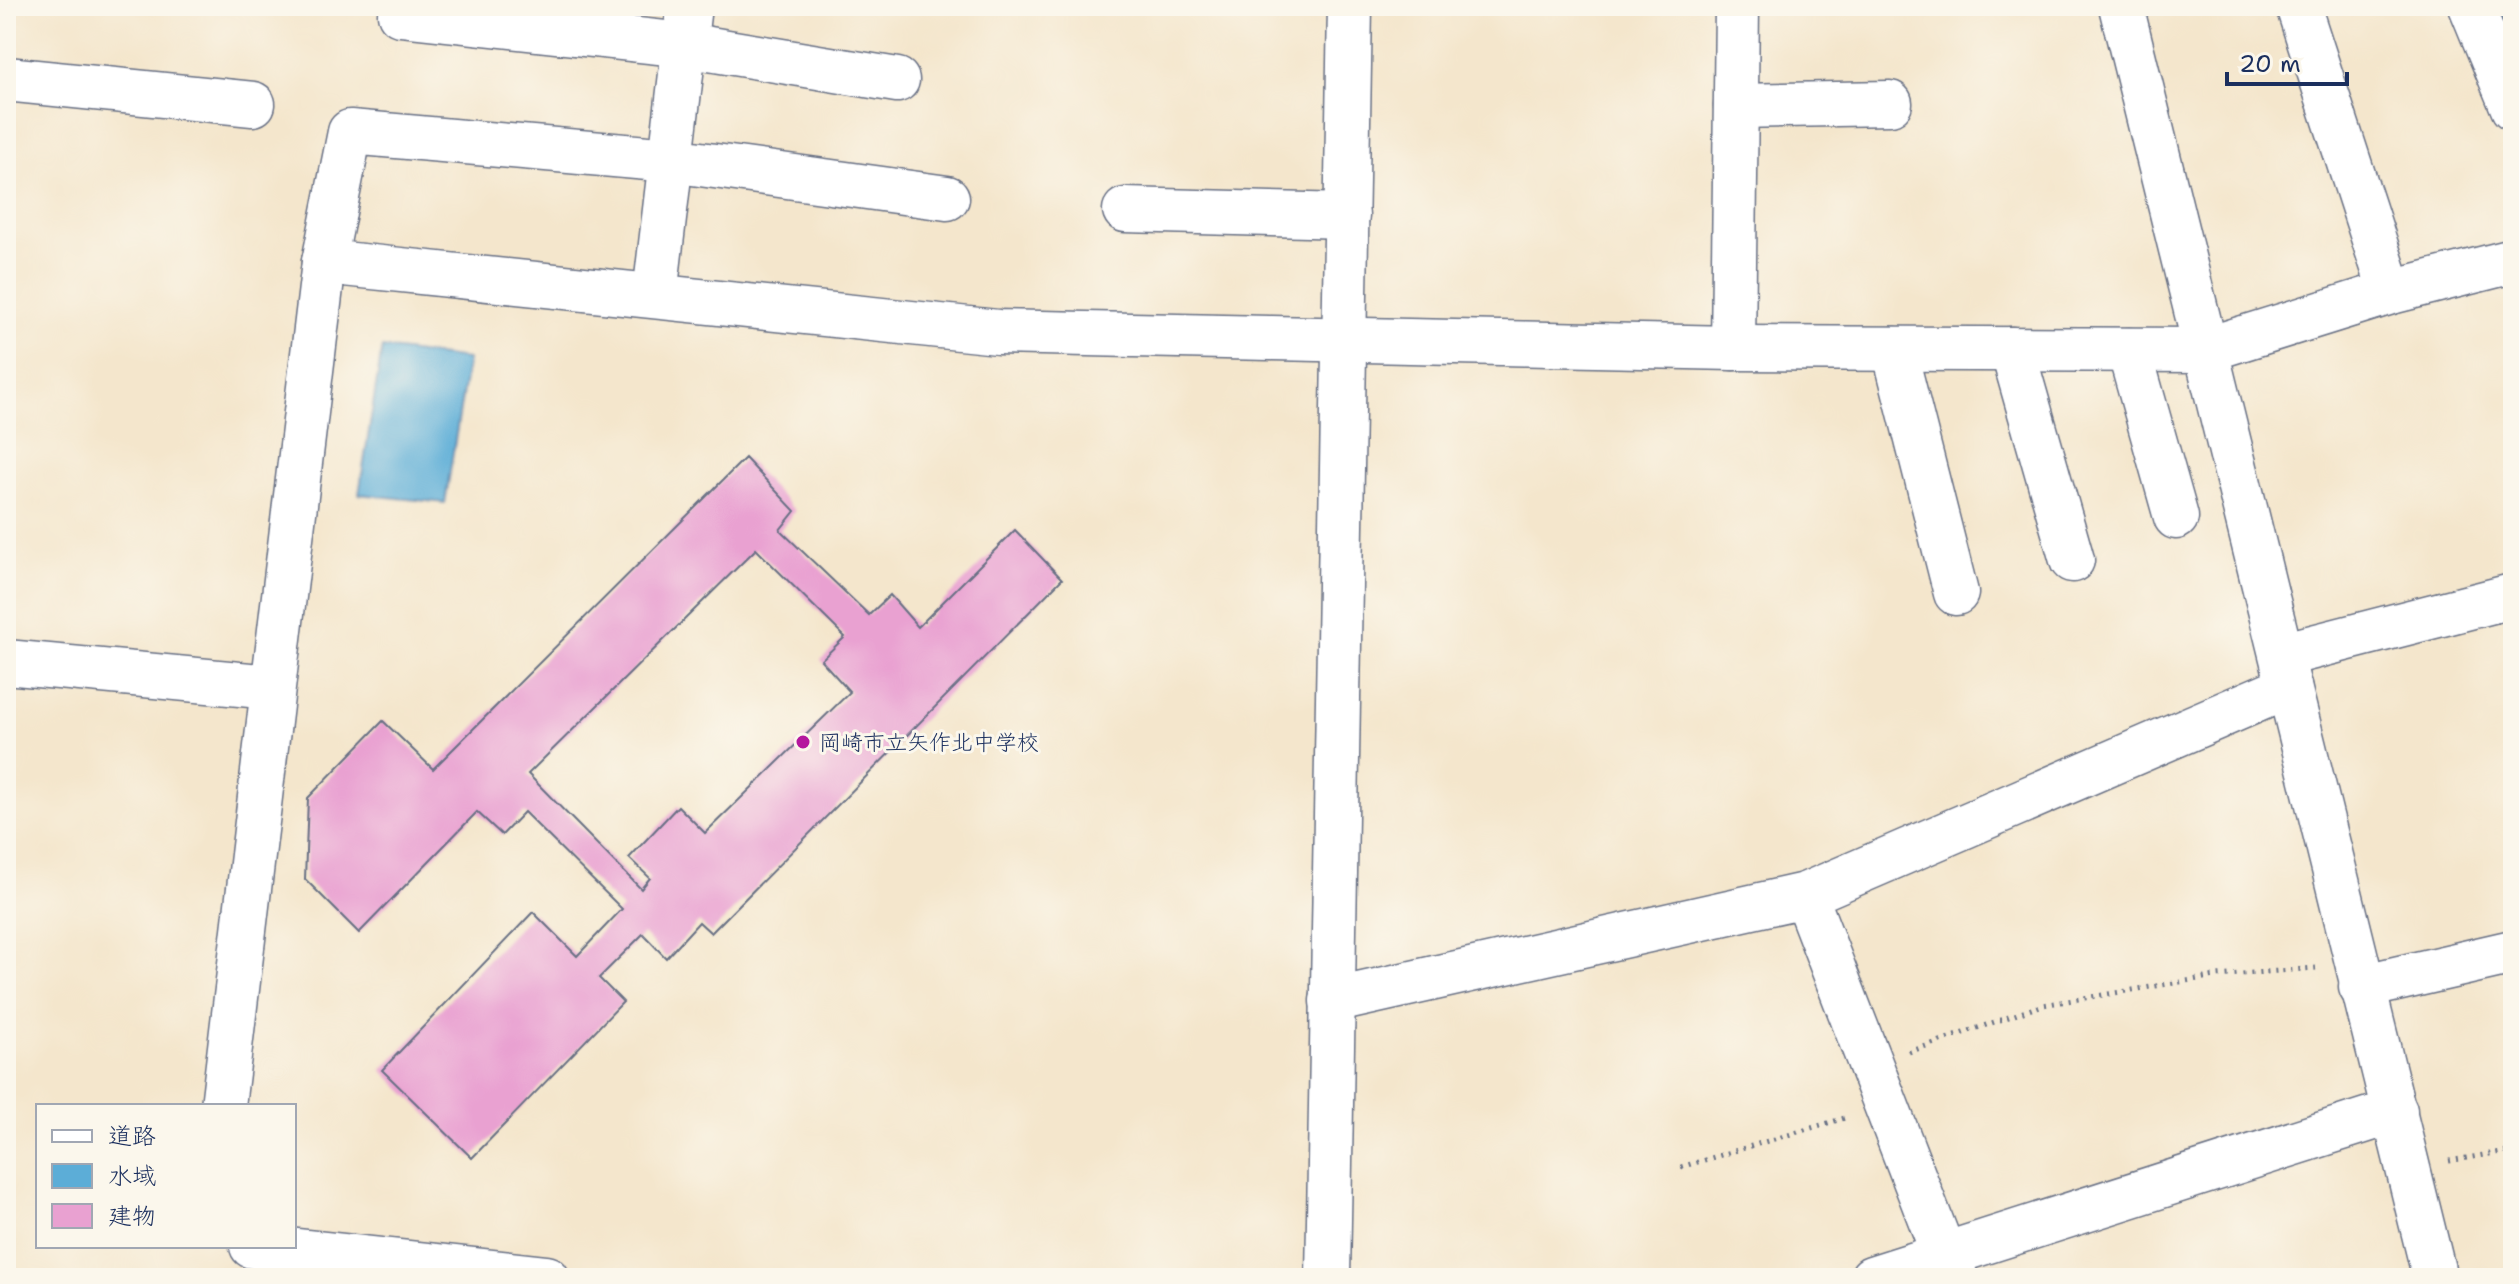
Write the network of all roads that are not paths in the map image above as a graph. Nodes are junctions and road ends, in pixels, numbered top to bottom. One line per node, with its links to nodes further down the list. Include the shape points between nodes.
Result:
1 (1350, 6): 17 (street)
2 (1737, 6): 12 (street)
3 (2121, 6): 27 (street)
4 (2298, 6): 20 (street)
5 (2471, 6): 13 (street)
6 (400, 14): 7 (street)
7 (687, 26): 9 (street); 14 (street)
8 (6, 79): 11 (street)
9 (897, 80)
10 (1890, 103): 12 (street)
11 (253, 104)
12 (1736, 106): 23 (street)
13 (2513, 108)
14 (671, 160): 15 (street); 19 (street, via 350,132); 21 (street)
15 (947, 198)
16 (1125, 210): 17 (street)
17 (1347, 216): 22 (street)
18 (2513, 261): 20 (street)
19 (324, 262): 21 (street); 34 (street)
20 (2391, 292): 27 (street)
21 (655, 295): 22 (street, via 998,332)
22 (1345, 339): 23 (street); 38 (street)
23 (1733, 348): 24 (street)
24 (1894, 349): 25 (street); 30 (street)
25 (2012, 349): 26 (street); 29 (street)
26 (2129, 350): 27 (street); 28 (street)
27 (2205, 350): 33 (street)
28 (2176, 517)
29 (2072, 560)
30 (1956, 593)
31 (2508, 597): 33 (street)
32 (6, 662): 34 (street)
33 (2285, 670): 35 (street); 37 (street)
34 (271, 687): 39 (street)
35 (1805, 895): 38 (street); 42 (street)
36 (2513, 952): 37 (street)
37 (2359, 976): 40 (street)
38 (1332, 1001): 45 (street)
39 (223, 1104)
40 (2395, 1111): 42 (street); 47 (street)
41 (270, 1248): 43 (street)
42 (1950, 1267): 46 (street)
43 (540, 1278): 44 (street)
44 (547, 1278)
45 (1328, 1278)
46 (1872, 1278)
47 (2435, 1278)

